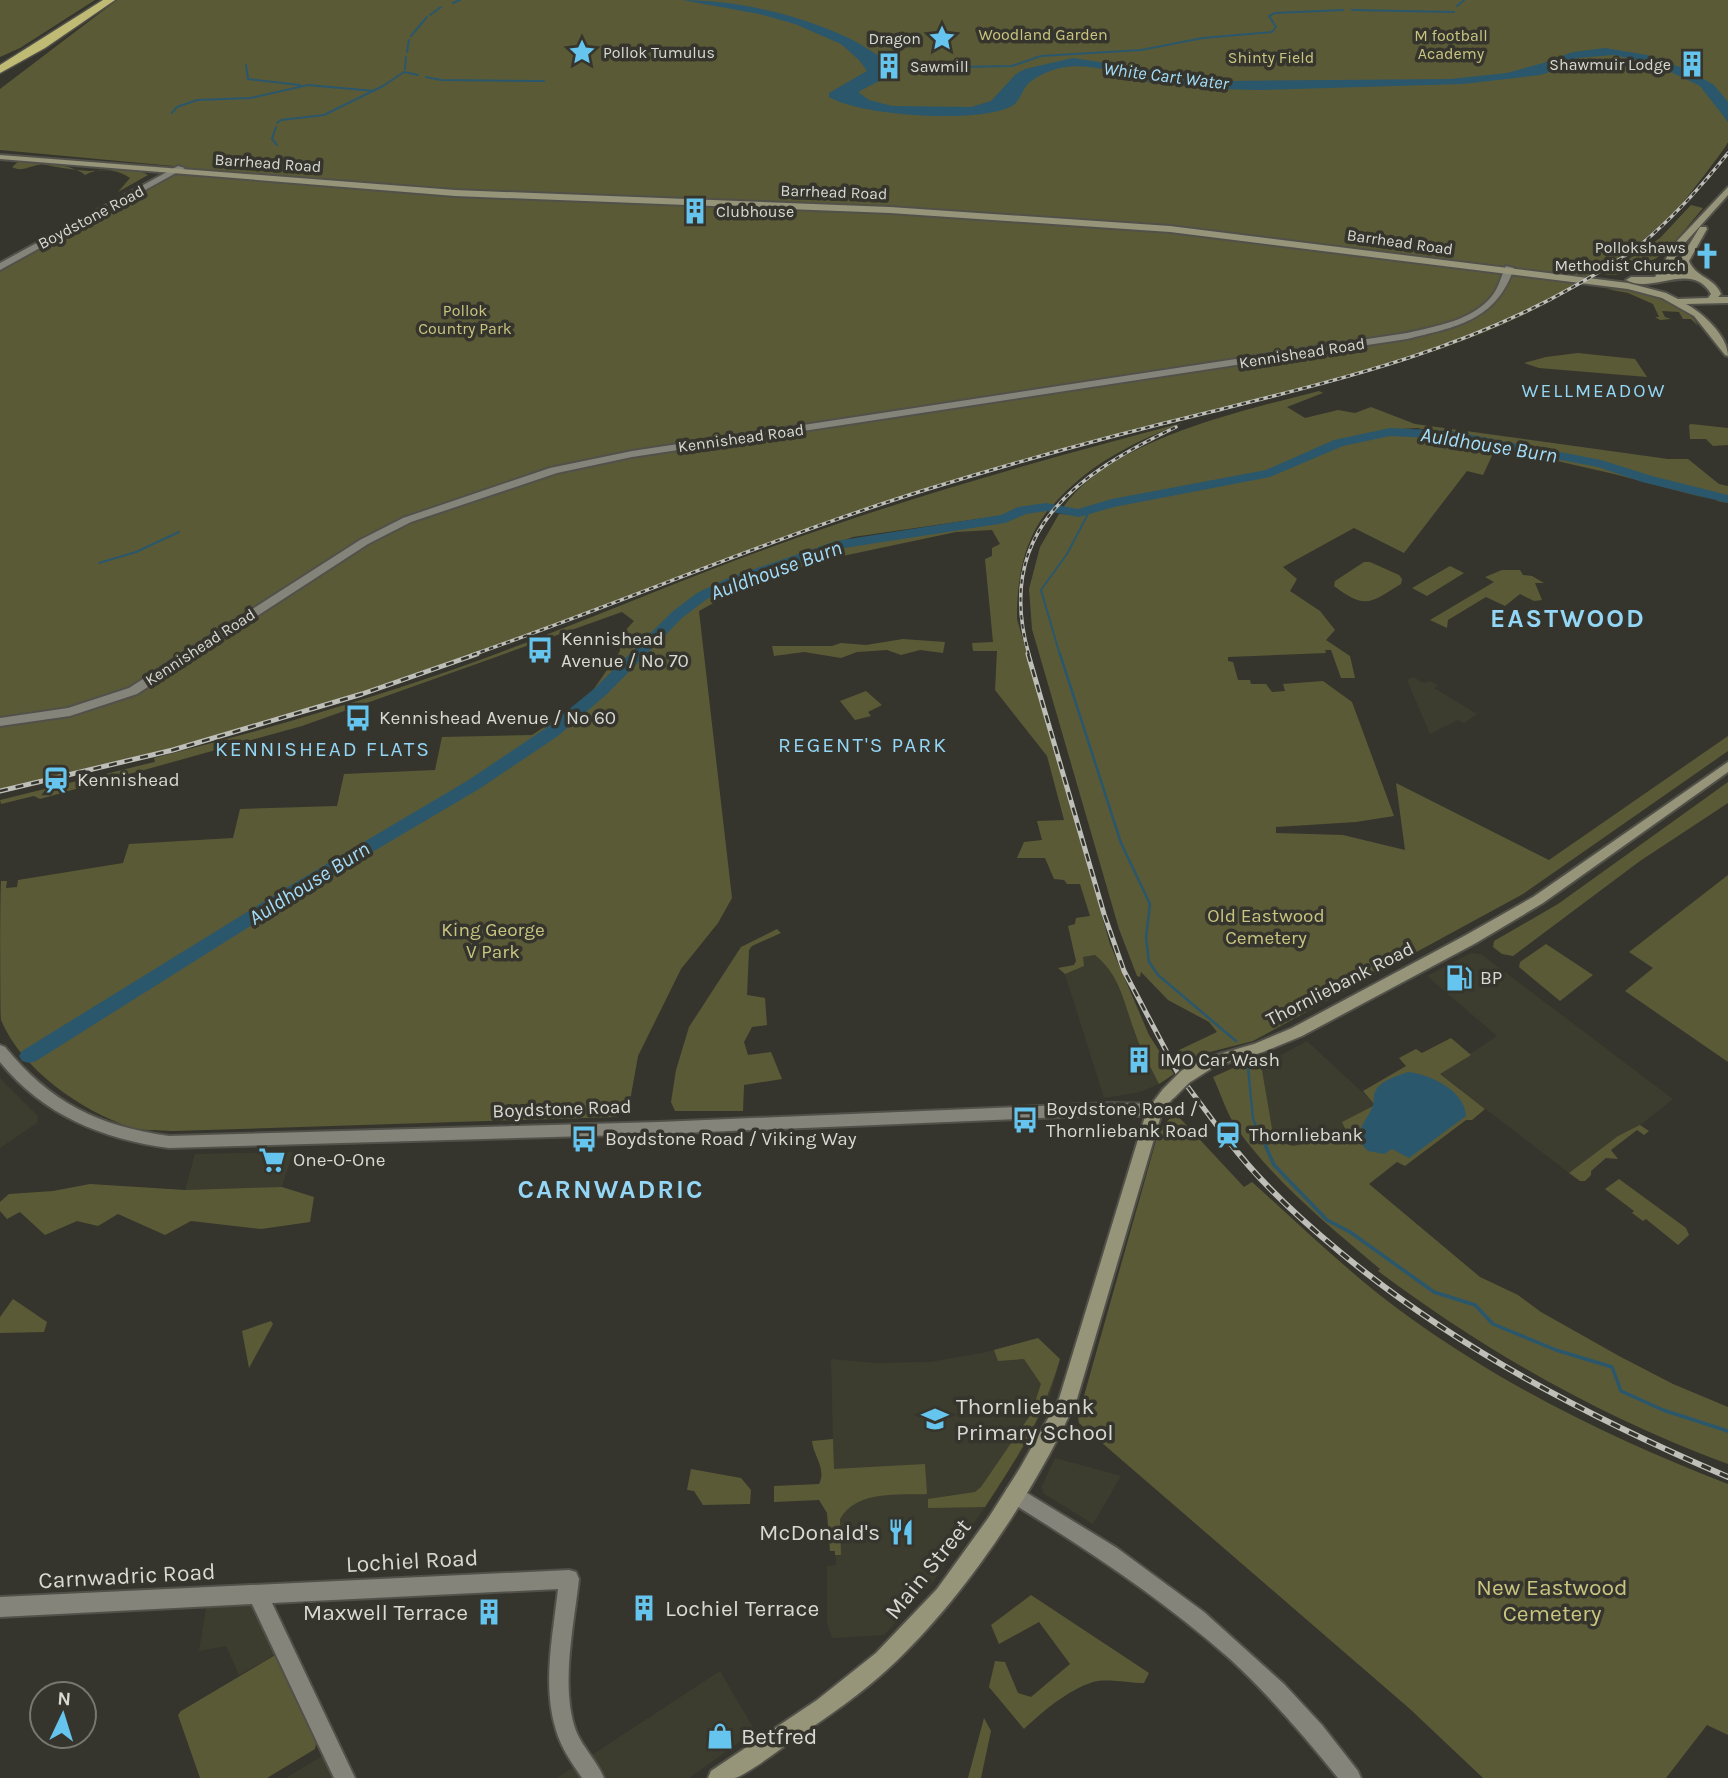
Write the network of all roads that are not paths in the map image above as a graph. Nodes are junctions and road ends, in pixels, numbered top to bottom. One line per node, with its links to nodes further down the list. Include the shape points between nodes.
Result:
1 (102, 0): 4 (highway)
2 (110, 0): 3 (highway)
3 (88, 15): 5 (highway); 6 (highway)
4 (0, 63)
5 (0, 70)
6 (0, 82)
7 (0, 155): 8 (main road, Barrhead Road)
8 (174, 169): 12 (street, Boydstone Road); 14 (street, Boydstone Road); 15 (main road, Barrhead Road, via 495,195 1107,222)
9 (1728, 190): 11 (main road)
10 (1728, 202): 19 (main road, via 1696,237 1685,257 1685,266)
11 (1668, 260): 13 (main road); 18 (main road)
12 (0, 261)
13 (1657, 265)
14 (0, 267)
15 (1509, 271): 17 (main road, Barrhead Road); 21 (main road, Barrhead Road); 26 (street, Kennishead Road, via 1497,299 1477,314 1407,336 632,454 554,470 396,525 122,696 70,712)
16 (1645, 272): 17 (main road)
17 (1607, 279): 18 (main road, Barrhead Road)
18 (1659, 280): 19 (main road, Barrhead Road, via 1678,276); 21 (main road, via 1656,287)
19 (1702, 281): 20 (main road, Barrhead Road); 22 (main road, via 1716,292)
20 (1728, 290)
21 (1665, 295): 22 (main road, via 1689,302); 25 (main road, via 1697,314)
22 (1710, 300): 23 (main road); 24 (main road, via 1706,313)
23 (1728, 300)
24 (1728, 340)
25 (1728, 353)
26 (0, 722)
27 (1728, 766): 29 (main road, Thornliebank Road, bridge, via 1538,900 1297,1032 1207,1063 1185,1077)
28 (0, 1051): 29 (street, Boydstone Road, via 63,1111 135,1139 169,1142)
29 (1155, 1110): 30 (main road, Thornliebank Road)
30 (1093, 1321): 31 (main road, Main Street, via 1061,1415)
31 (1014, 1494): 36 (main road, Main Street, via 960,1573 883,1660); 37 (street, via 1115,1556 1220,1635 1298,1713)
32 (257, 1593): 33 (street, Carnwadric Road); 34 (street); 35 (street, Lochiel Road, via 569,1579 561,1713 574,1748)
33 (0, 1607)
34 (345, 1778)
35 (594, 1778)
36 (718, 1778)
37 (1351, 1778)

